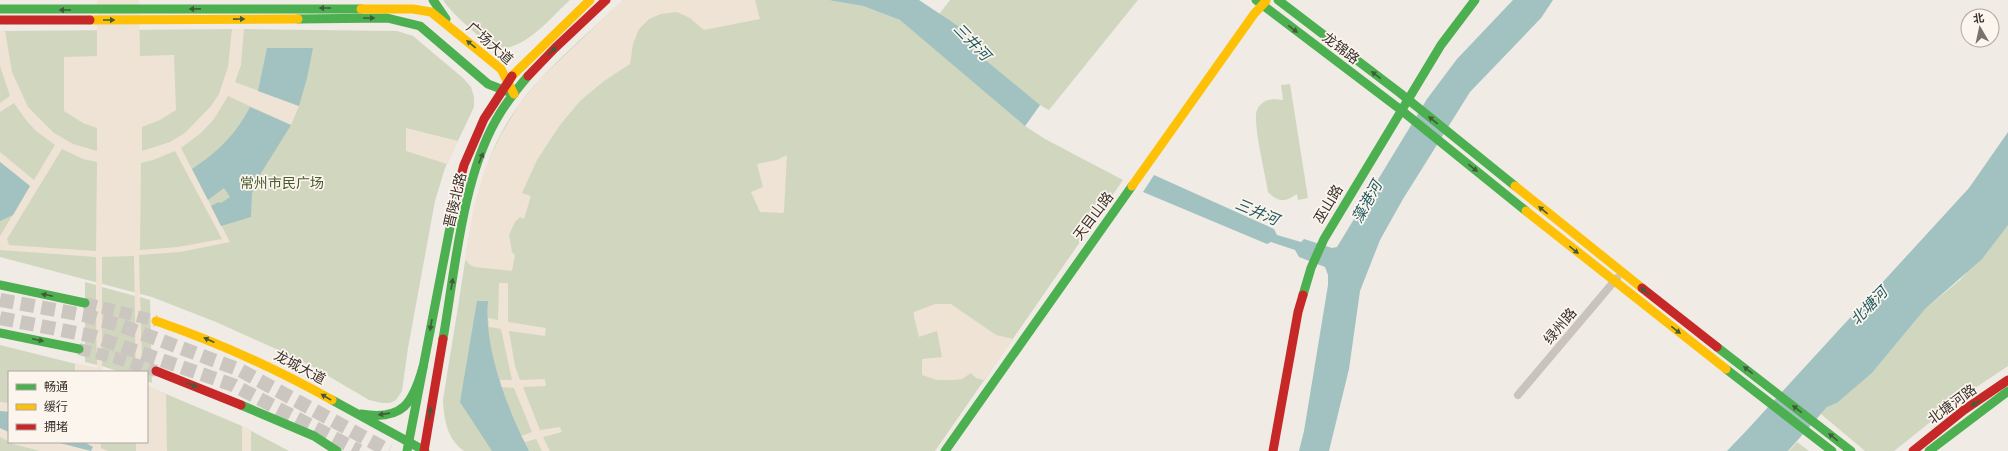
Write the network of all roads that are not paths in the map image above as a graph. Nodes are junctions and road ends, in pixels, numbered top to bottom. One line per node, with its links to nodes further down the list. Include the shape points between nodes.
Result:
1 (377, 0): 9 (main road)
2 (433, 0): 14 (main road)
3 (590, 0): 17 (main road, 晋陵北路)
4 (606, 0): 19 (main road, 晋陵北路, one-way to 4, via 534,68)
5 (1278, 0): 20 (main road, one-way to 5)
6 (1475, 0): 20 (main road, 巫山路, via 1441,45)
7 (1261, 2): 21 (main road, 龙锦路, one-way to 21); 40 (main road, 天目山路)
8 (414, 3): 9 (main road, 广场大道); 11 (main road); 13 (main road); 14 (main road, 广场大道, via 432,12)
9 (351, 8): 10 (main road, 广场大道, one-way to 10)
10 (0, 10)
11 (387, 18): 12 (main road, one-way to 11); 13 (main road)
12 (0, 20)
13 (420, 26): 16 (main road)
14 (454, 31): 15 (main road, 广场大道, one-way to 14)
15 (484, 55): 16 (main road, via 487,65 480,70); 17 (main road, 广场大道, via 501,69)
16 (471, 69): 18 (main road, via 488,84)
17 (508, 80): 18 (main road, 晋陵北路); 19 (main road, 广场大道)
18 (503, 90): 19 (main road); 29 (main road, 晋陵北路, one-way to 29, via 484,119 464,165 452,212)
19 (514, 94): 39 (main road, 晋陵北路, one-way to 19, via 463,220 476,169 494,126)
20 (1407, 99): 21 (main road, 巫山路); 22 (main road, one-way to 20)
21 (1401, 110): 23 (main road, 龙锦路, one-way to 23); 41 (main road, 巫山路, via 1324,240 1311,268 1298,312)
22 (1621, 272): 23 (street, 绿州路); 43 (main road, one-way to 22)
23 (1614, 282): 33 (street, 绿州路); 42 (main road, 龙锦路, one-way to 42)
24 (0, 285): 25 (main road, one-way to 24)
25 (85, 303)
26 (156, 321): 34 (main road, 龙城大道, one-way to 26, via 284,373 202,337)
27 (0, 333): 28 (main road, one-way to 28)
28 (79, 349)
29 (423, 367): 34 (main road, one-way to 34, via 413,397 401,410 387,415 370,416); 36 (main road, 晋陵北路)
30 (156, 371): 35 (main road, one-way to 35)
31 (2008, 380): 44 (main road, 北塘河路, one-way to 44, via 1964,410)
32 (2008, 391): 45 (main road, 北塘河路)
33 (1518, 395)
34 (348, 410): 36 (main road, 龙城大道)
35 (314, 436): 37 (main road); 38 (main road)
36 (408, 447): 39 (main road, 龙城大道)
37 (330, 451)
38 (337, 451)
39 (424, 451)
40 (945, 451)
41 (1273, 451)
42 (1832, 451)
43 (1850, 451)
44 (1913, 451)
45 (1929, 451)

